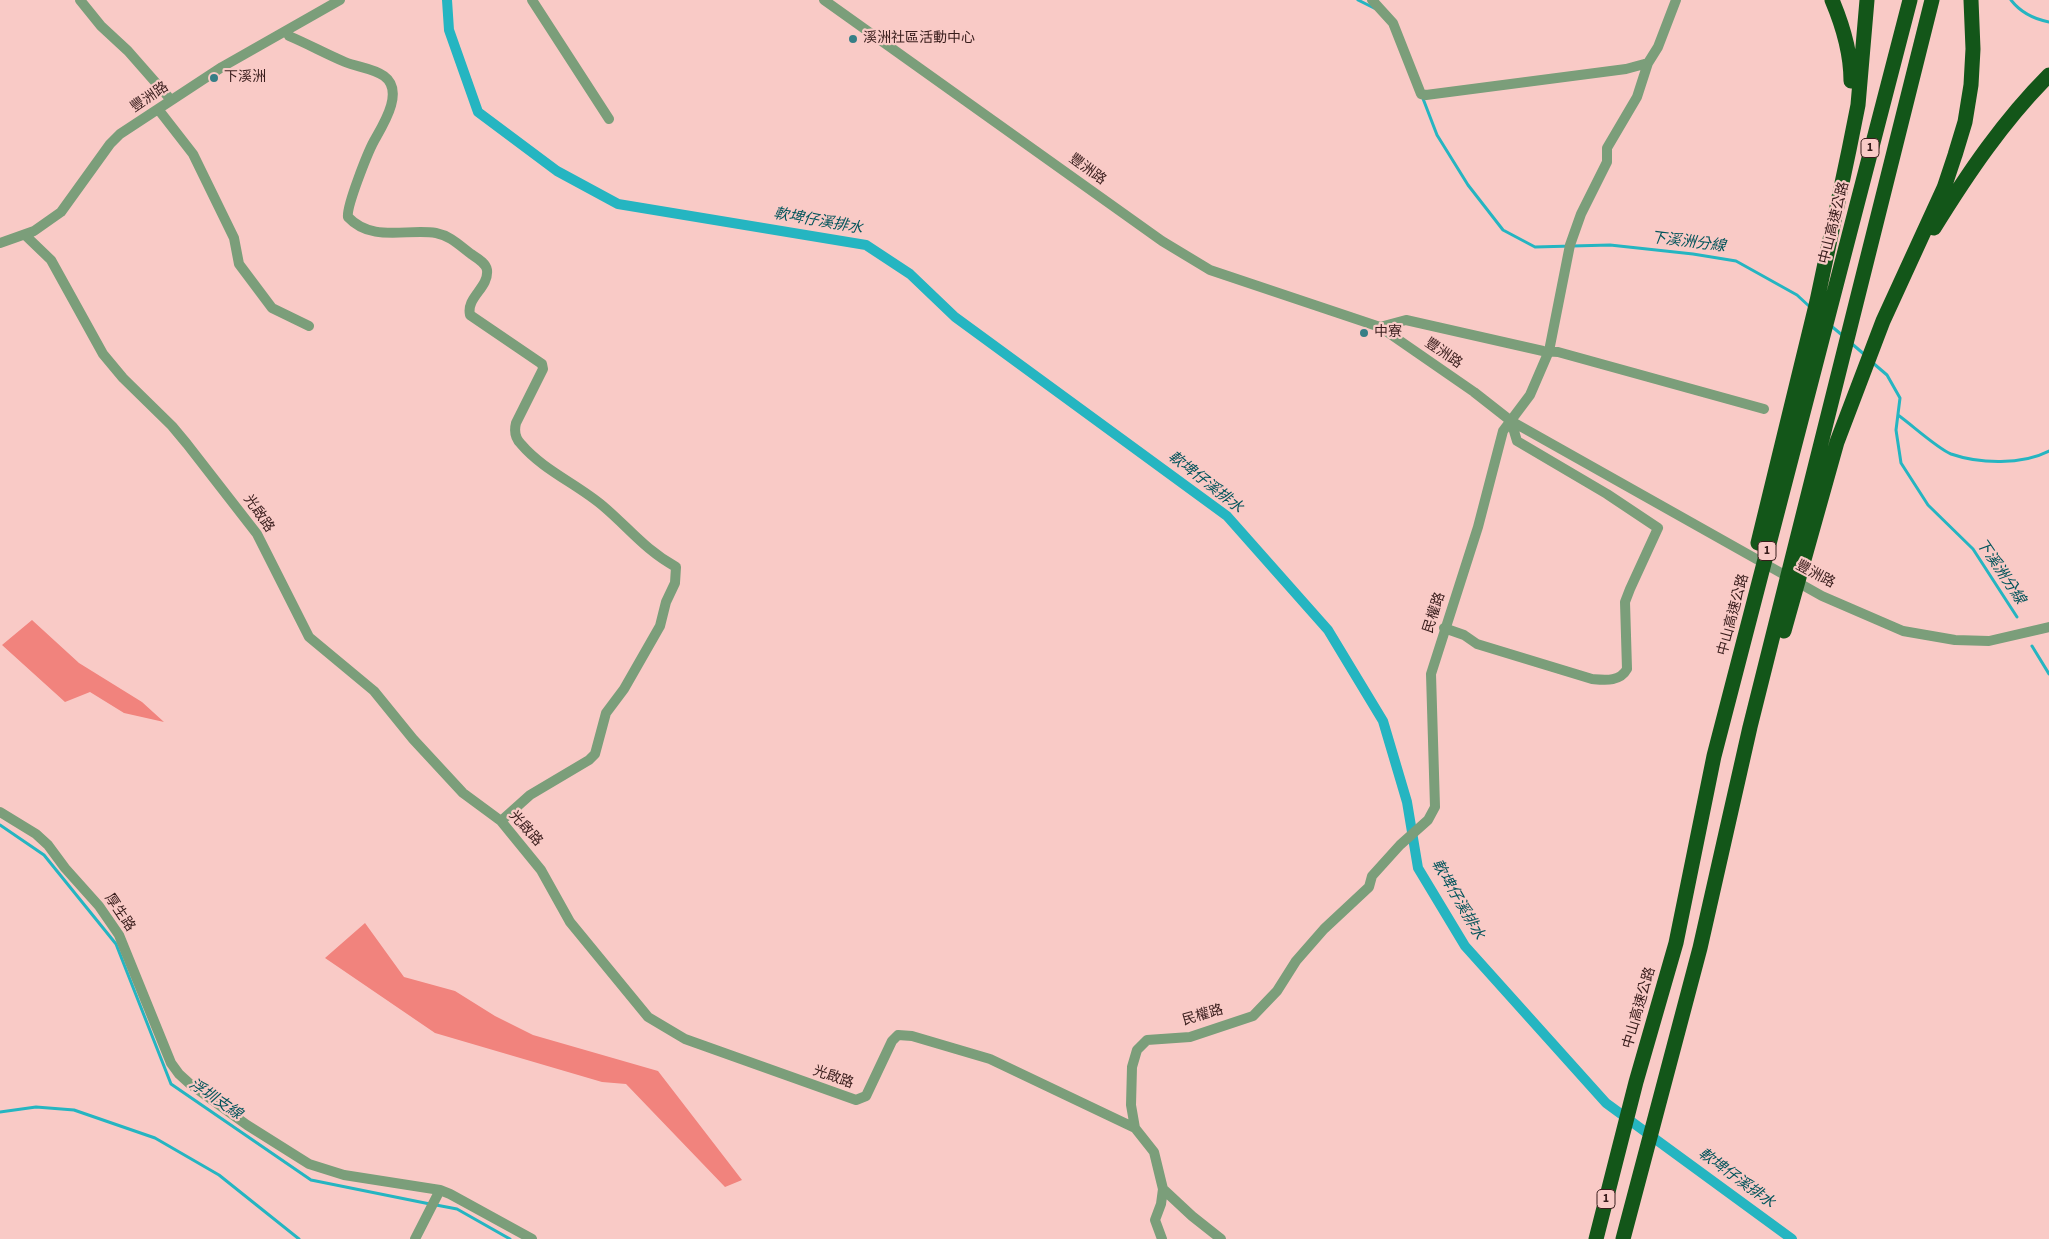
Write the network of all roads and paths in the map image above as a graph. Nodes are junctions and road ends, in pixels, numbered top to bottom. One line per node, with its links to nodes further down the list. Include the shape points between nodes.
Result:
1 (80, 0): 15 (street)
2 (340, 0): 12 (street, 豐洲路)
3 (532, 0): 17 (street)
4 (824, 0): 23 (street, 豐洲路, via 1162,241 1210,270)
5 (1372, 0): 13 (street, via 1392,23 1421,94 1626,69)
6 (1676, 0): 13 (street, 民權路, via 1658,47)
7 (1832, 0): 18 (highway, via 1851,61)
8 (1867, 0): 18 (highway, via 1858,105)
9 (1910, 0): 24 (highway, 中山高速公路 / 1, via 1833,297)
10 (1932, 0): 30 (highway, 1)
11 (1971, 0): 20 (highway, via 1973,49 1965,122)
12 (287, 31): 15 (street, 豐洲路); 32 (street, via 289,36 379,73 392,86 392,100 350,201 348,217 374,231 439,234 457,242 485,265 485,282 469,306 470,315 542,362 543,366 516,423 517,439 528,452 603,506 655,555 677,570 660,626 624,690 606,713 596,754 530,795)
13 (1648, 63): 25 (street, 民權路, via 1637,97 1608,148 1607,162 1575,228)
14 (2049, 75): 20 (highway, via 2004,126)
15 (171, 100): 16 (street, 豐洲路)
16 (158, 109): 19 (street, 豐洲路, via 115,139 61,212); 22 (street, via 193,154 234,238 239,264 272,308)
17 (609, 119)
18 (1849, 150): 24 (highway, via 1817,300)
19 (26, 235): 21 (street, 豐洲路); 32 (street, 光啟路, via 51,260 103,354 172,426 257,534 309,637 374,691 463,793)
20 (1924, 237): 30 (highway, via 1861,374 1837,442 1781,641)
21 (0, 243)
22 (309, 326)
23 (1380, 327): 25 (street, via 1406,320); 27 (street, 豐洲路)
24 (1814, 342): 40 (highway, 中山高速公路 / 1, via 1714,756 1676,944)
25 (1548, 351): 26 (street); 27 (street, 民權路, via 1530,395)
26 (1764, 409)
27 (1511, 421): 28 (street, 豐洲路, via 1822,596 1903,631 1989,642); 29 (street, 民權路, via 1503,431 1478,527); 29 (street, via 1517,441 1658,528 1626,602 1627,669 1619,678 1592,679 1477,644)
28 (2049, 627)
29 (1444, 628): 33 (street, 民權路, via 1431,674 1435,807 1428,820 1400,845 1372,876 1369,887 1296,960 1277,991 1253,1016 1190,1037 1147,1040 1137,1050 1132,1067 1131,1105)
30 (1750, 726): 41 (highway, 1, via 1700,948)
31 (0, 812): 35 (street, 厚生路, via 48,845 99,906 119,935 170,1062 190,1084 309,1164 344,1175)
32 (501, 822): 33 (street, 光啟路, via 541,870 570,922 619,983 648,1017 685,1039 856,1100 866,1096 892,1041 898,1035 912,1036 990,1059)
33 (1136, 1128): 34 (street, 民權路, via 1154,1152)
34 (1163, 1189): 38 (street, 民權路, via 1162,1204 1155,1220); 39 (street)
35 (440, 1190): 36 (street); 37 (street, 厚生路)
36 (414, 1239)
37 (532, 1239)
38 (1162, 1239)
39 (1221, 1239)
40 (1596, 1239)
41 (1622, 1239)

